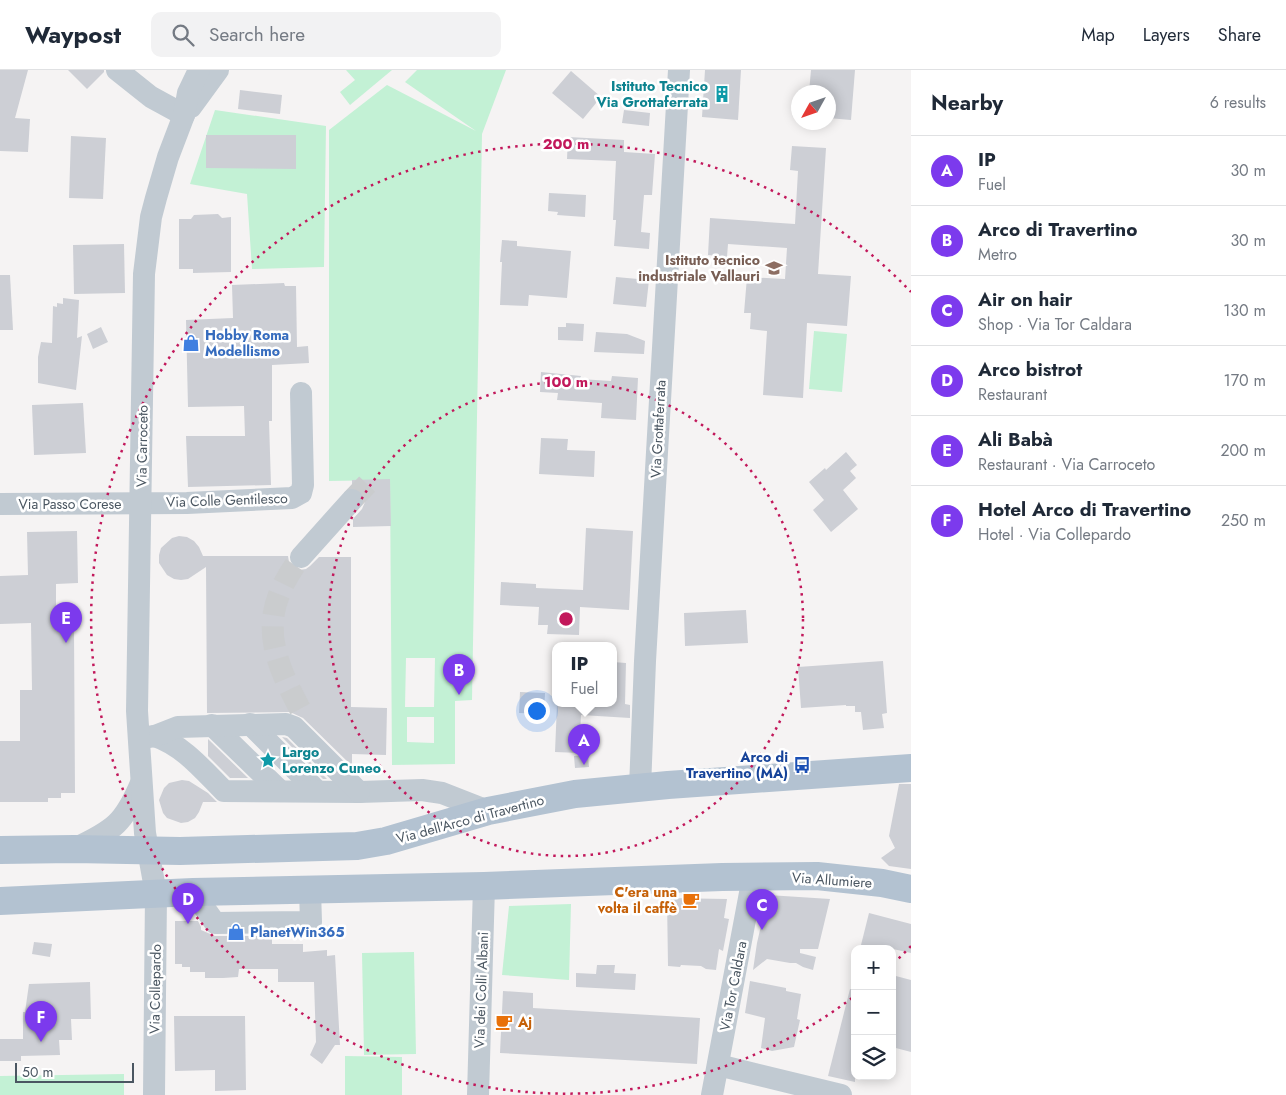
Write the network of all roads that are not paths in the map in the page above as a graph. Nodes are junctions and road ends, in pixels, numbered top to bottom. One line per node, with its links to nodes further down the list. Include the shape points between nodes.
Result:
1 (118, 70): 5 (street, via 151,97)
2 (199, 70): 5 (street, Via Carroceto, via 188,93)
3 (218, 70): 5 (street, Via Carroceto)
4 (679, 70): 15 (street, Via Grottaferrata)
5 (184, 115): 8 (street, Via Carroceto, via 151,216 144,274)
6 (301, 393): 8 (street, Via Colle Gentilesco, via 304,485 297,496)
7 (352, 500): 10 (street)
8 (141, 503): 9 (street, Via Passo Corese); 12 (street, Via Carroceto, via 137,682)
9 (0, 504)
10 (301, 556)
11 (222, 725): 12 (street); 16 (street); 16 (street); 16 (street); 17 (street, via 286,724 294,727)
12 (146, 737): 14 (street, Via Carroceto); 16 (street, via 170,742 183,751 224,791)
13 (911, 768): 15 (main road, Via dell'Arco di Travertino)
14 (141, 782): 19 (street, Via Carroceto, via 133,802 117,825); 21 (street, Via Carroceto)
15 (640, 788): 18 (main road, Via dell'Arco di Travertino, via 575,794)
16 (288, 791): 17 (street)
17 (359, 792): 18 (street, via 431,791)
18 (488, 811): 21 (main road, Via dell'Arco di Travertino, via 362,846)
19 (74, 849): 20 (main road, Via dell'Arco di Travertino); 21 (main road, Via dell'Arco di Travertino)
20 (0, 850)
21 (147, 851): 25 (street)
22 (753, 877): 23 (main road); 24 (main road, Via Allumiere, via 837,878); 27 (street, Via Tor Caldara)
23 (484, 886): 25 (main road); 29 (street, Via dei Colli Albani)
24 (911, 889)
25 (156, 894): 26 (main road); 28 (street, Via Collepardo)
26 (0, 901)
27 (718, 1065): 30 (street, Via Tor Caldara); 31 (street)
28 (154, 1089)
29 (478, 1095)
30 (712, 1095)
31 (841, 1095)

